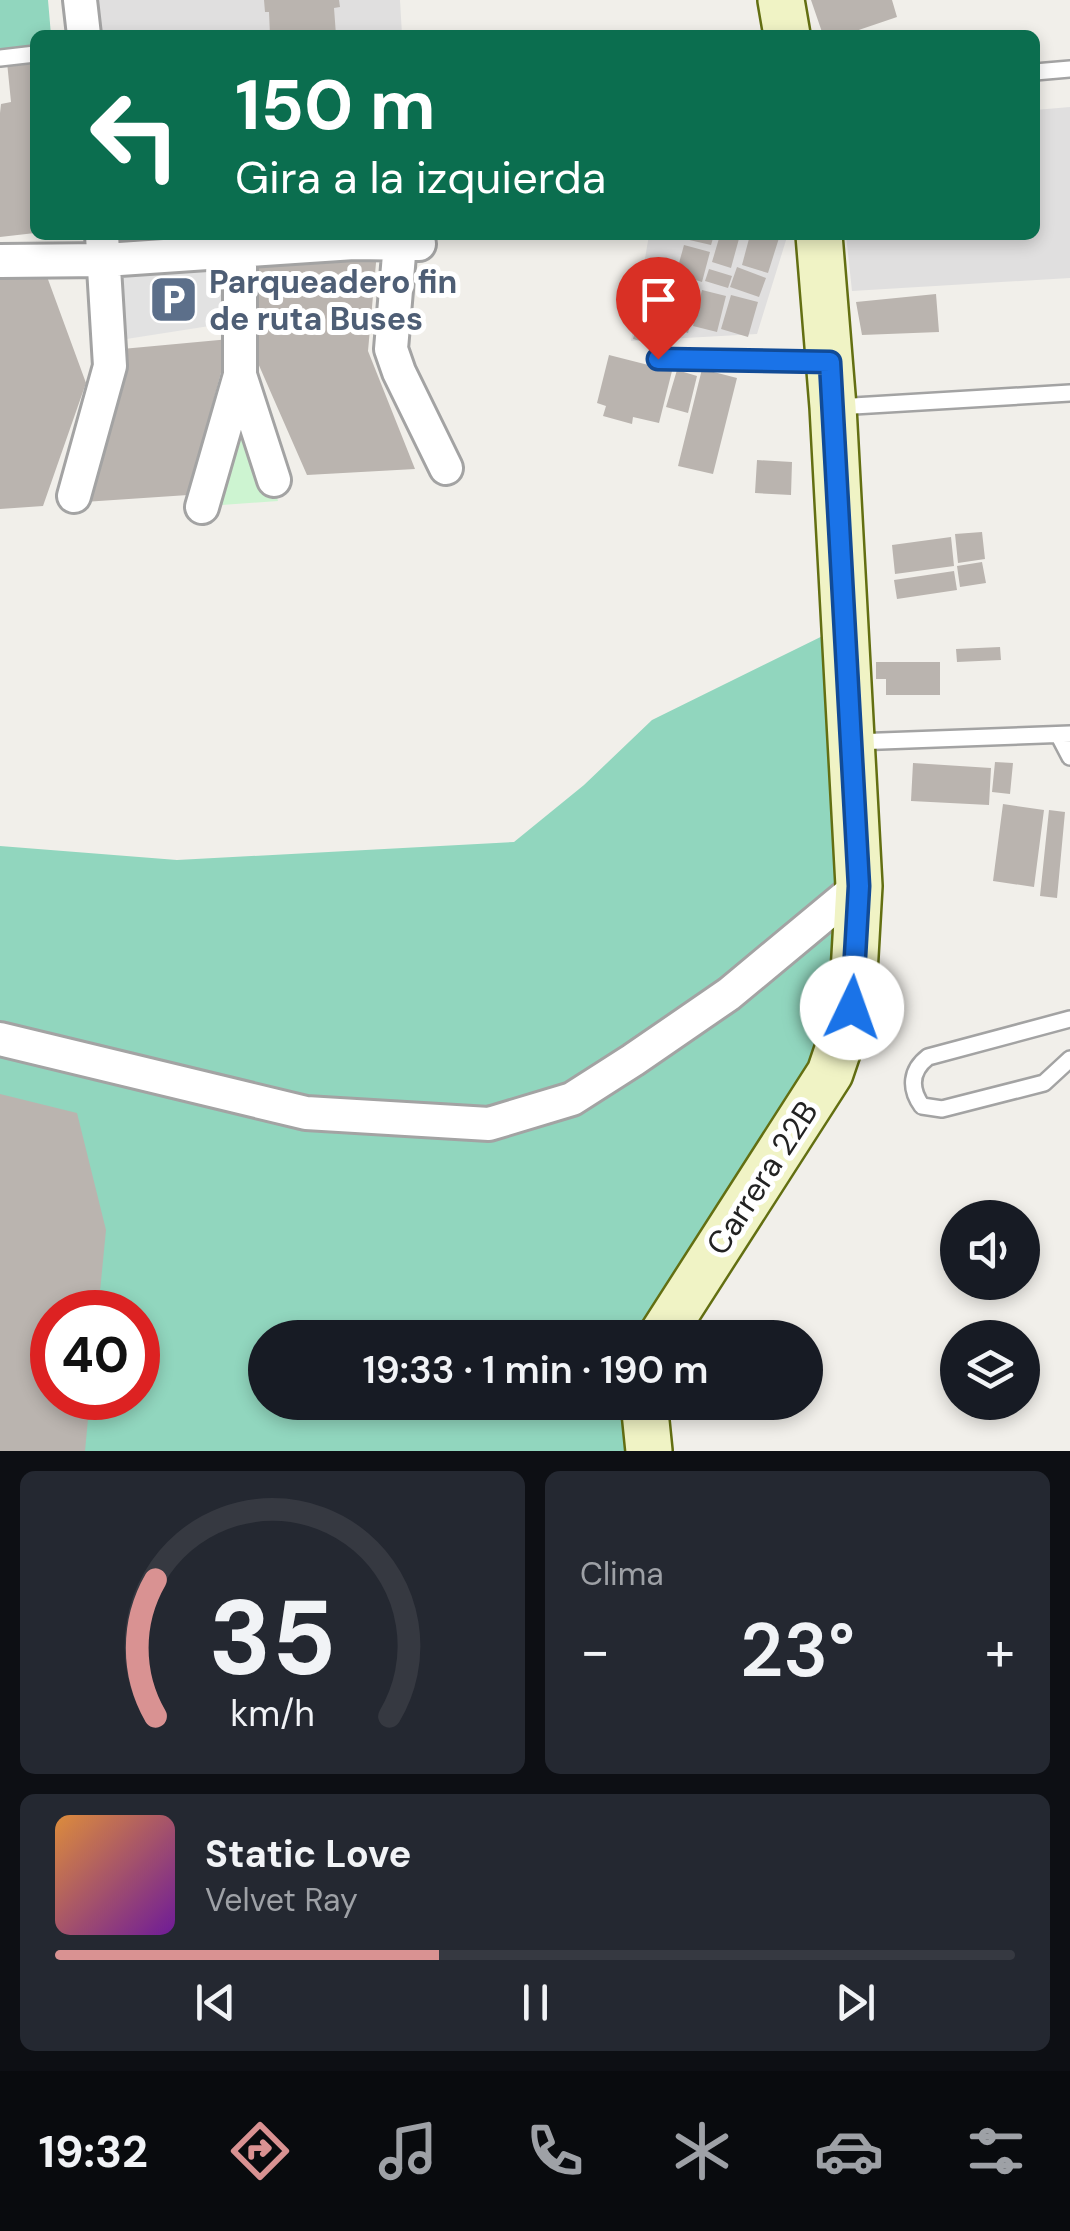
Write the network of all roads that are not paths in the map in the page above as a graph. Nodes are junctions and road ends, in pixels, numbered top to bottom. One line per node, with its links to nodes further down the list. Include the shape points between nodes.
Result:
1 (80, 0): 3 (street)
2 (780, 0): 4 (street)
3 (83, 30)
4 (786, 30)
5 (30, 55): 6 (lane)
6 (0, 58)
7 (1070, 69): 8 (lane)
8 (1040, 72)
9 (819, 240): 14 (street, Carrera 22B)
10 (104, 248): 11 (street); 12 (street); 20 (street, via 110,366)
11 (240, 248): 15 (street); 18 (street, via 410,243 392,349)
12 (0, 261)
13 (658, 359): 14 (lane)
14 (830, 362): 17 (street, Carrera 22B)
15 (240, 375): 19 (street); 21 (street)
16 (1070, 393): 17 (lane)
17 (833, 407): 23 (street, Carrera 22B)
18 (446, 468)
19 (274, 480)
20 (74, 496)
21 (202, 507)
22 (1064, 735): 23 (lane); 24 (lane)
23 (852, 742): 25 (street, Carrera 22B)
24 (1070, 757)
25 (859, 886): 27 (street, via 729,994 633,1060 572,1099 489,1124 306,1113); 29 (street, Carrera 22B, via 852,1008 830,1074)
26 (1070, 1019): 28 (lane, via 928,1056 913,1073 915,1096 922,1106 942,1108 1044,1083)
27 (0, 1040)
28 (1070, 1059)
29 (672, 1320)
30 (645, 1420): 31 (street)
31 (648, 1451)

